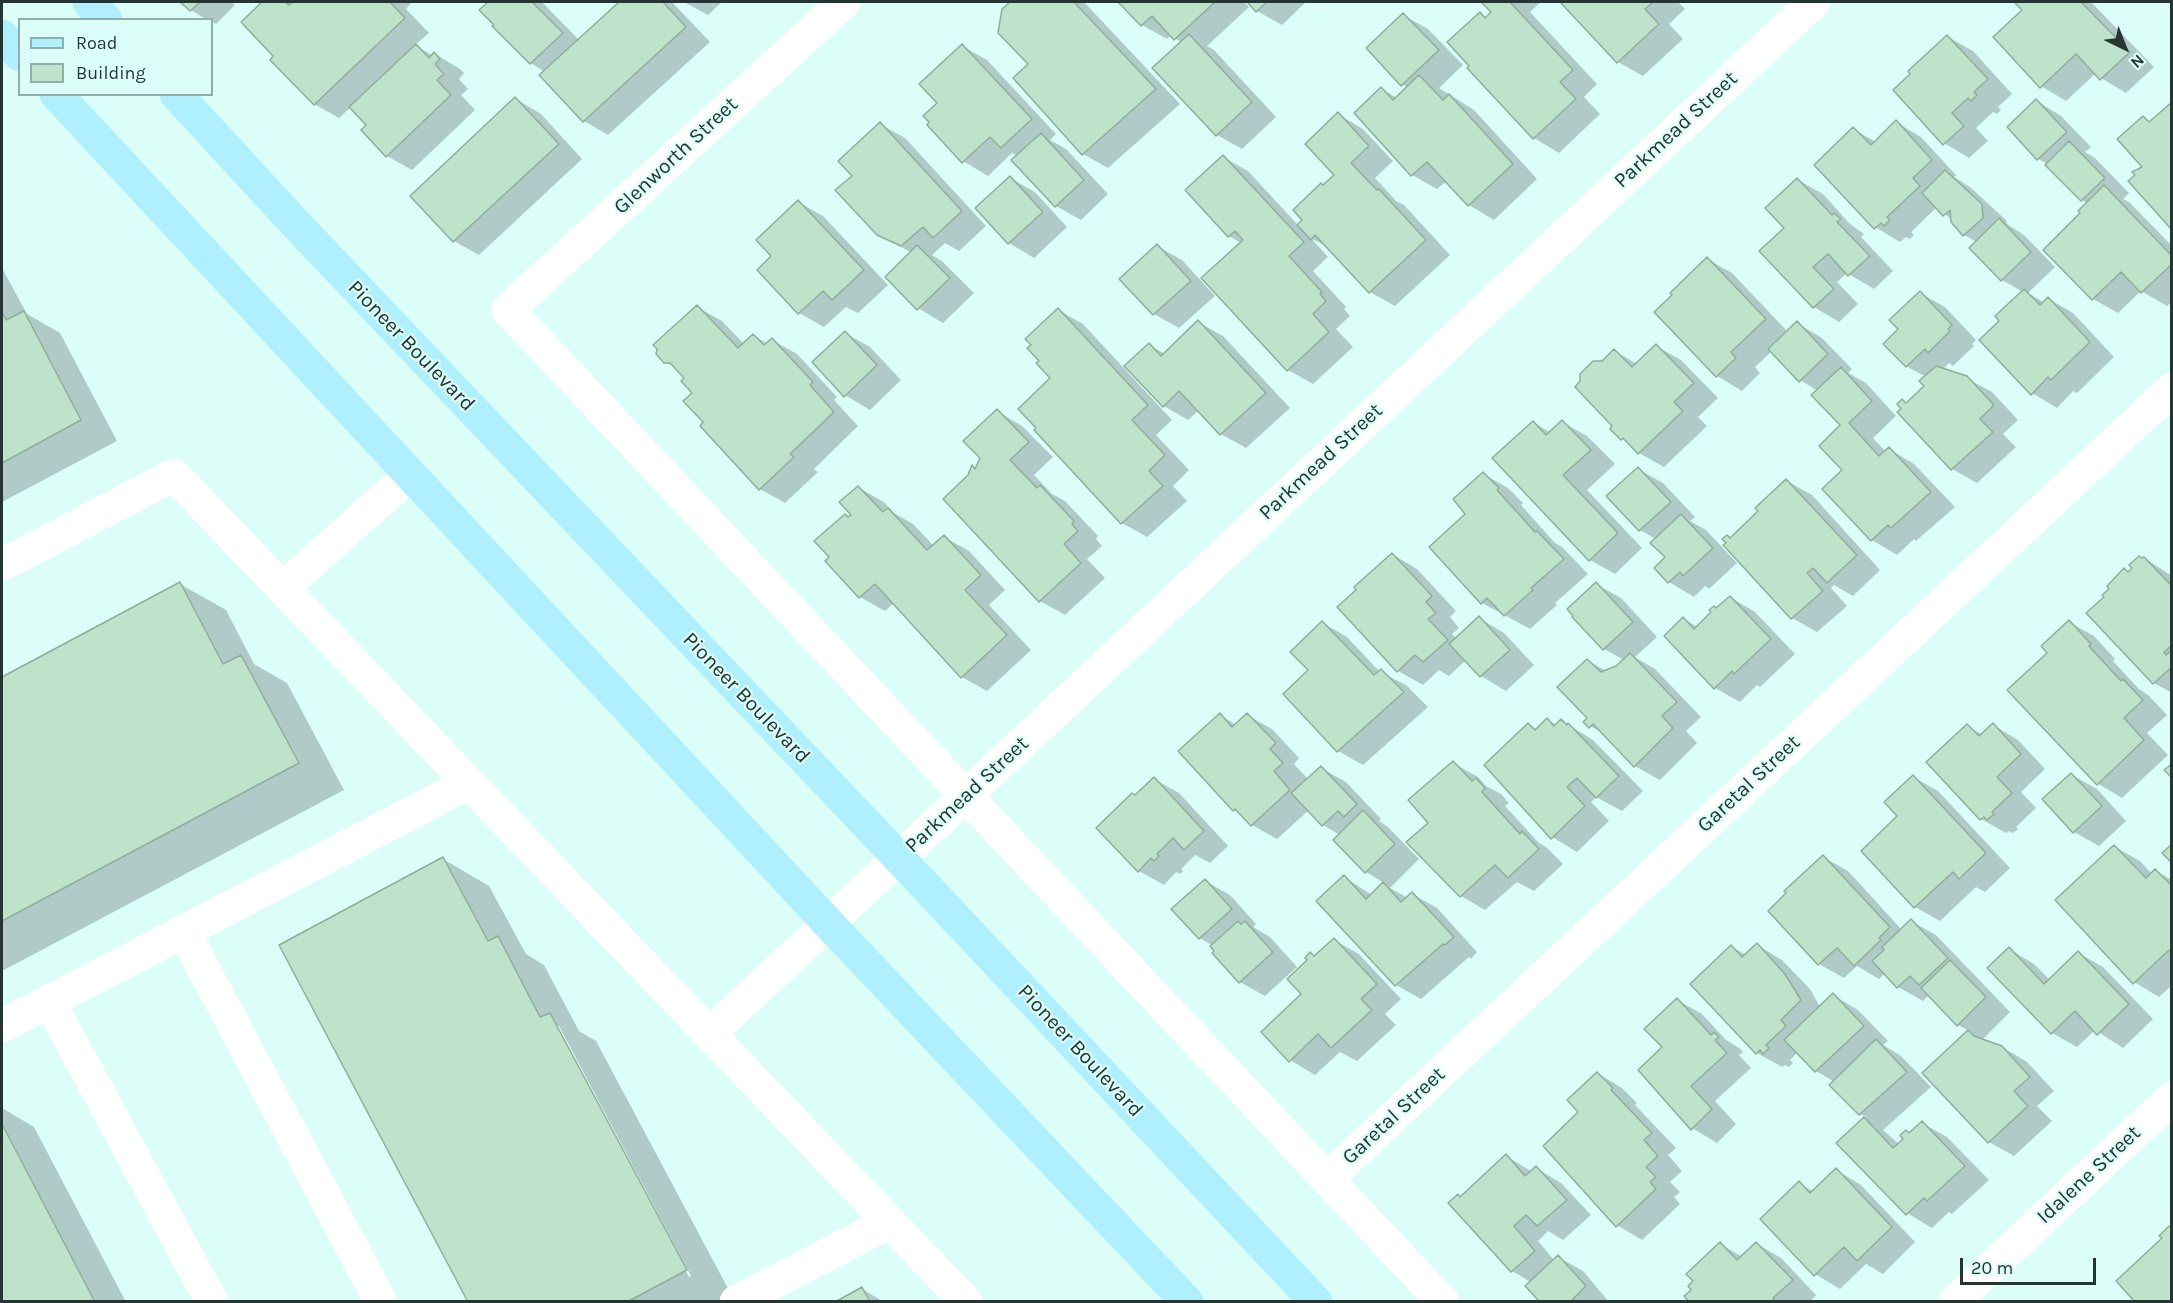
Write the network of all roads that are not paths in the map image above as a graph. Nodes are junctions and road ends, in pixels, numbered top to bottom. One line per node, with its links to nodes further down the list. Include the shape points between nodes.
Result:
1 (89, 2): 4 (main road)
2 (844, 2): 14 (street, Glenworth Street, via 508,310)
3 (1814, 2): 14 (street, Parkmead Street)
4 (104, 18)
5 (2, 36): 6 (main road)
6 (18, 53)
7 (58, 96): 10 (main road)
8 (178, 96): 15 (main road, Pioneer Boulevard)
9 (2172, 389): 22 (street, Garetal Street)
10 (411, 474): 12 (street); 16 (main road)
11 (2, 565): 12 (street, via 174,475)
12 (284, 588): 13 (street)
13 (469, 783): 17 (street); 20 (street)
14 (966, 795): 15 (street, Parkmead Street); 22 (street)
15 (899, 858): 16 (street, Parkmead Street); 29 (main road, Pioneer Boulevard)
16 (828, 922): 20 (street, Parkmead Street); 28 (main road)
17 (184, 932): 18 (street); 25 (street)
18 (50, 1001): 19 (street); 24 (street)
19 (2, 1026)
20 (709, 1034): 23 (street)
21 (2172, 1098): 31 (street, Idalene Street)
22 (1327, 1179): 30 (street)
23 (890, 1222): 26 (street); 27 (street)
24 (212, 1302)
25 (381, 1302)
26 (736, 1302)
27 (966, 1302)
28 (1187, 1302)
29 (1316, 1302)
30 (1443, 1302)
31 (1953, 1302)

